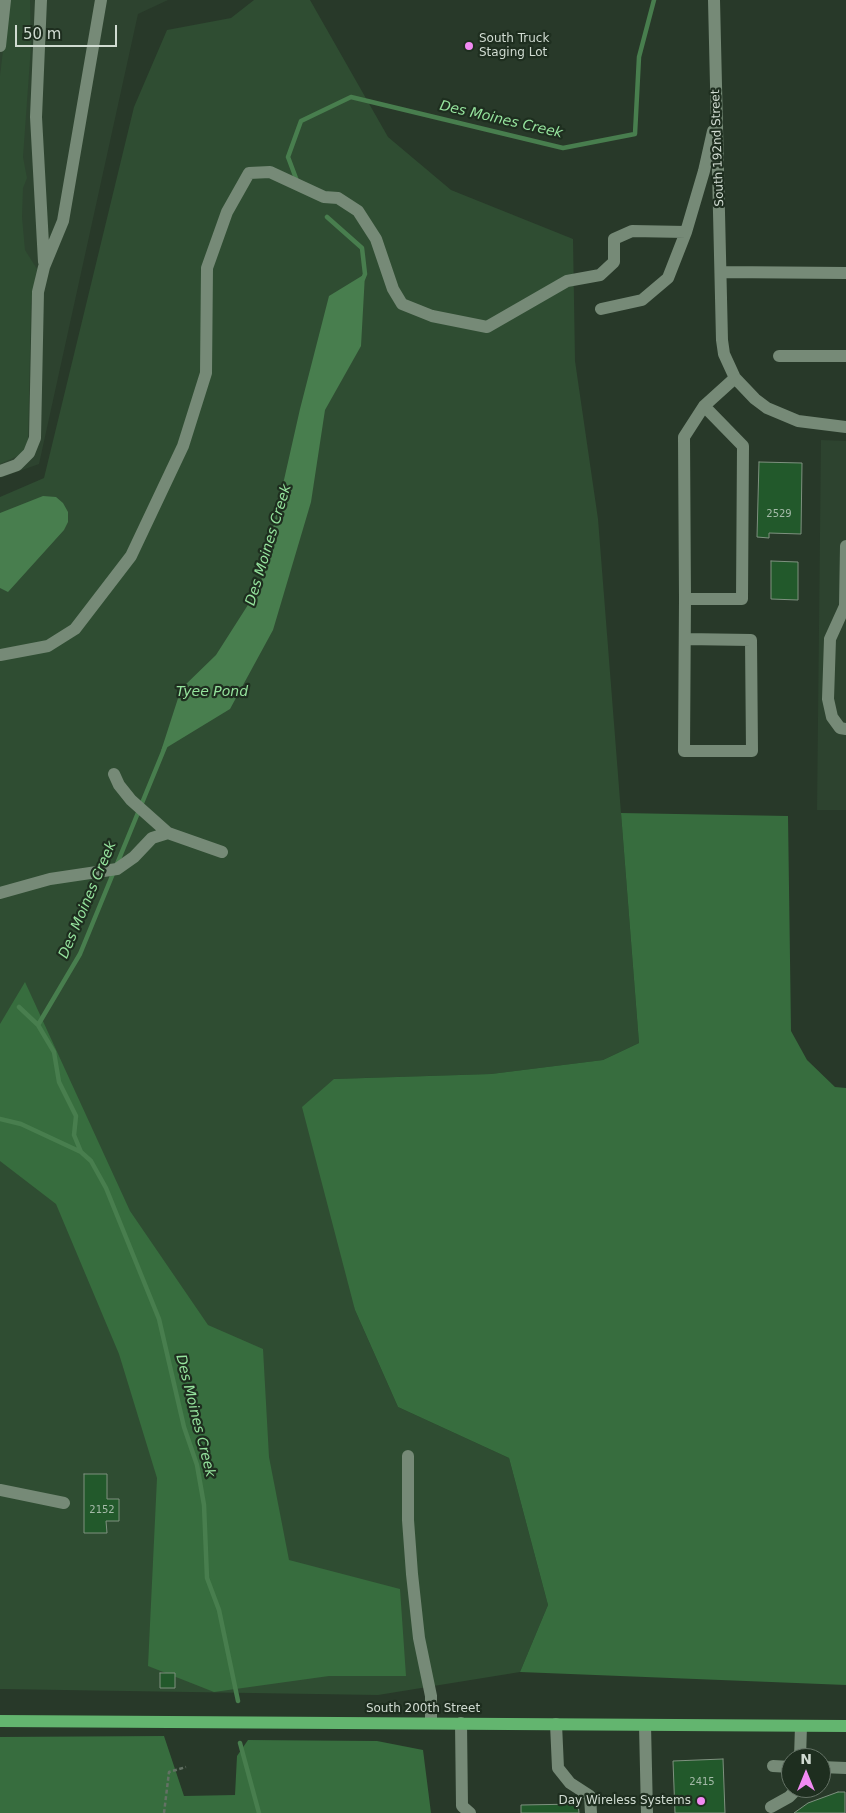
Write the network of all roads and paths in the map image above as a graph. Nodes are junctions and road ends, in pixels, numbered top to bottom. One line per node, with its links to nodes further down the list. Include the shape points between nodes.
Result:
1 (5, 0): 5 (street)
2 (41, 0): 8 (street, via 36,116)
3 (101, 0): 8 (street, via 63,221)
4 (714, 0): 6 (street, South 192nd Street)
5 (0, 46)
6 (717, 112): 7 (street); 9 (street, South 192nd Street)
7 (686, 232): 11 (street, via 668,278 642,300); 22 (street, via 632,231 614,239 614,262 600,275 567,281 487,327 432,316 402,304 393,289 376,239 358,211 338,198 324,197 270,172 249,173 227,212 207,268 206,373 183,446 131,556 75,629 48,646)
8 (44, 266): 17 (street, via 38,292 35,438 29,453 17,465)
9 (721, 272): 10 (street); 14 (street, South 192nd Street, via 724,354)
10 (846, 273)
11 (601, 308)
12 (779, 356): 13 (street)
13 (846, 356)
14 (735, 378): 15 (street); 16 (street, South 192nd Street, via 754,399 784,416 824,426)
15 (704, 406): 19 (street, via 684,437); 19 (street, via 743,446 742,599)
16 (846, 427)
17 (0, 471)
18 (846, 546): 20 (street)
19 (685, 599): 21 (street)
20 (846, 606): 23 (street, via 830,639 828,699 832,717 840,728)
21 (685, 639): 21 (street, via 684,751 752,751 751,640)
22 (0, 655)
23 (846, 729)
24 (114, 774): 25 (street, via 131,800)
25 (168, 833): 26 (street); 27 (street, via 152,838 118,869 50,879)
26 (222, 852)
27 (0, 893)
28 (408, 1456): 32 (street, via 412,1574 419,1638 431,1696)
29 (0, 1490): 30 (street)
30 (64, 1503)
31 (0, 1721): 32 (main road, South 200th Street)
32 (431, 1723): 33 (main road, South 200th Street)
33 (461, 1723): 34 (main road, South 200th Street); 47 (street, via 462,1806)
34 (556, 1724): 35 (main road, South 200th Street); 48 (street, via 558,1768 570,1783 590,1796)
35 (645, 1725): 36 (main road, South 200th Street); 49 (street)
36 (801, 1726): 37 (main road, South 200th Street); 38 (street)
37 (846, 1726)
38 (800, 1748)
39 (773, 1766): 40 (street)
40 (781, 1766)
41 (186, 1767): 46 (path, via 169,1772)
42 (831, 1767): 43 (street)
43 (846, 1768)
44 (787, 1798): 45 (street)
45 (771, 1808)
46 (164, 1813)
47 (470, 1813)
48 (591, 1813)
49 (647, 1813)

